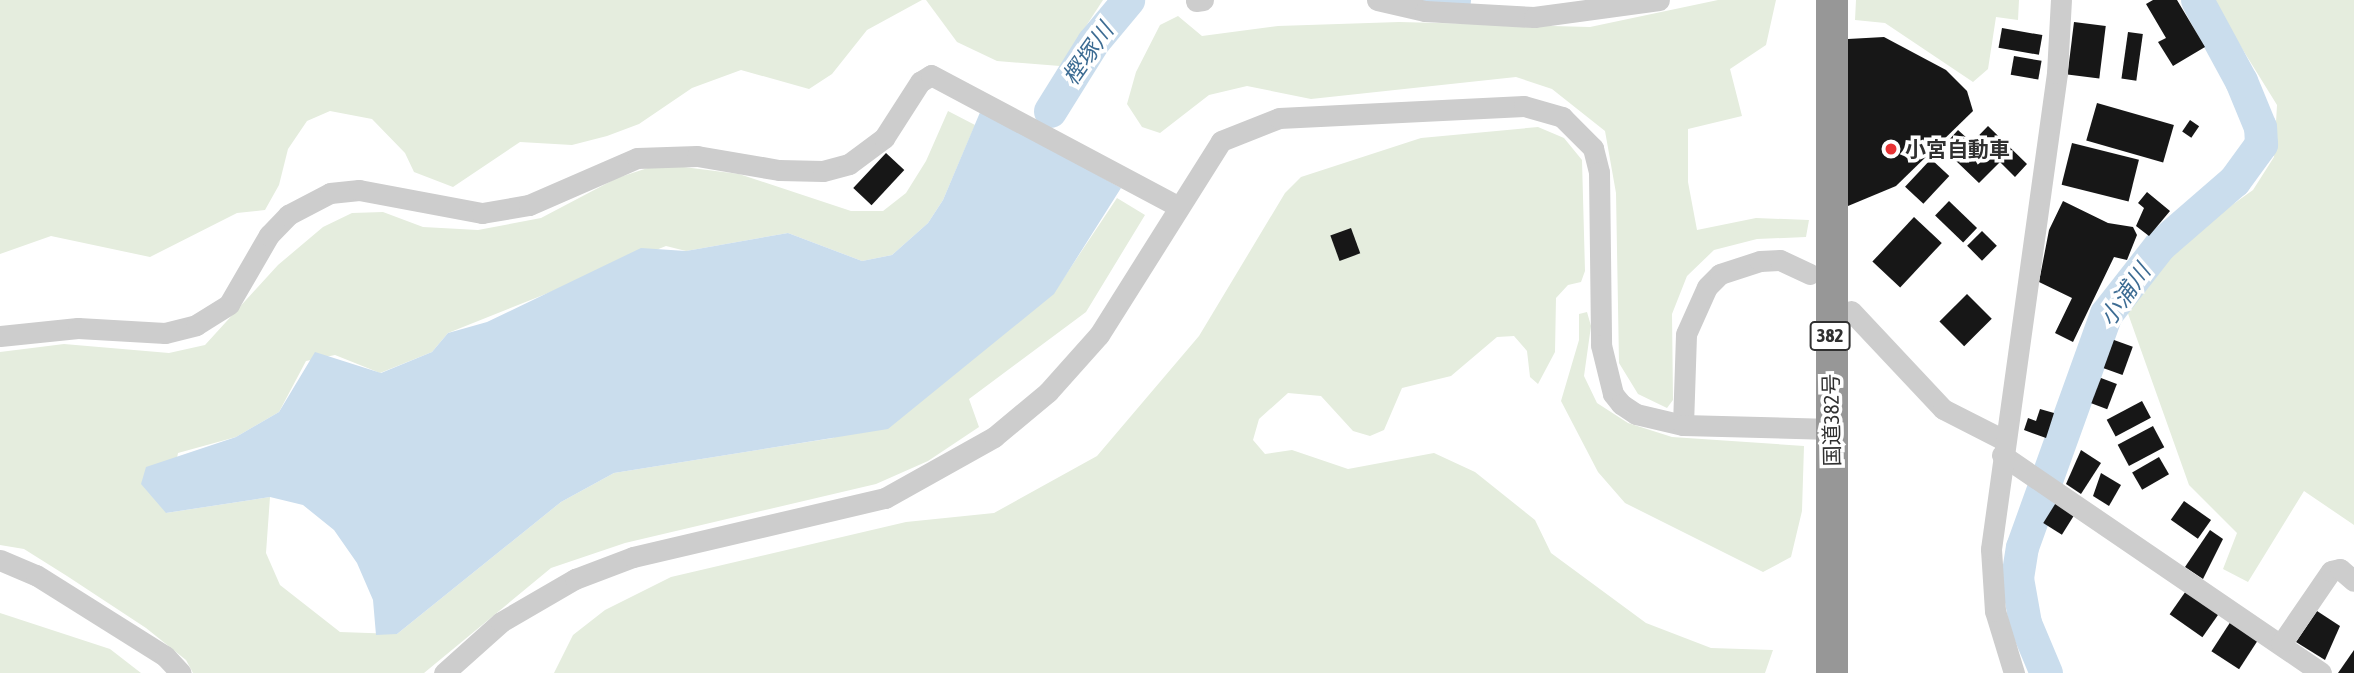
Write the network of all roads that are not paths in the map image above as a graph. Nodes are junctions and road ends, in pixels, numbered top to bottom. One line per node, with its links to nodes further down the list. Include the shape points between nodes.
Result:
1 (1377, 0): 2 (street, via 1425,11 1535,17)
2 (1659, 0)
3 (1832, 0): 10 (highway, 国道382号 / 382)
4 (2061, 0): 11 (street, via 2057,73)
5 (1177, 206): 8 (street, via 931,75 920,82 884,138 849,164 823,172 779,170 697,156 637,158 529,205 482,213 359,190 330,193 288,215 269,235 229,304 196,325 165,333 78,328); 9 (street, via 1221,141 1261,122 1524,106 1549,111 1581,132 1599,172 1601,345 1613,394 1636,414); 16 (street, via 1099,335 1048,393 994,437 885,498 633,557 575,579 501,622)
6 (1811, 274): 9 (street, via 1780,260 1760,261 1720,274 1707,287 1686,334)
7 (1851, 311): 11 (street, via 1943,409)
8 (0, 336)
9 (1683, 425): 10 (street)
10 (1832, 429): 17 (highway, 国道382号 / 382)
11 (2003, 448): 14 (street, via 2033,475); 18 (street, via 1992,581 2001,639)
12 (0, 560): 15 (street, via 36,575 165,656)
13 (2354, 581): 14 (street, via 2340,569 2331,571)
14 (2281, 644): 19 (street)
15 (181, 673)
16 (444, 673)
17 (1832, 673)
18 (2014, 673)
19 (2321, 673)

